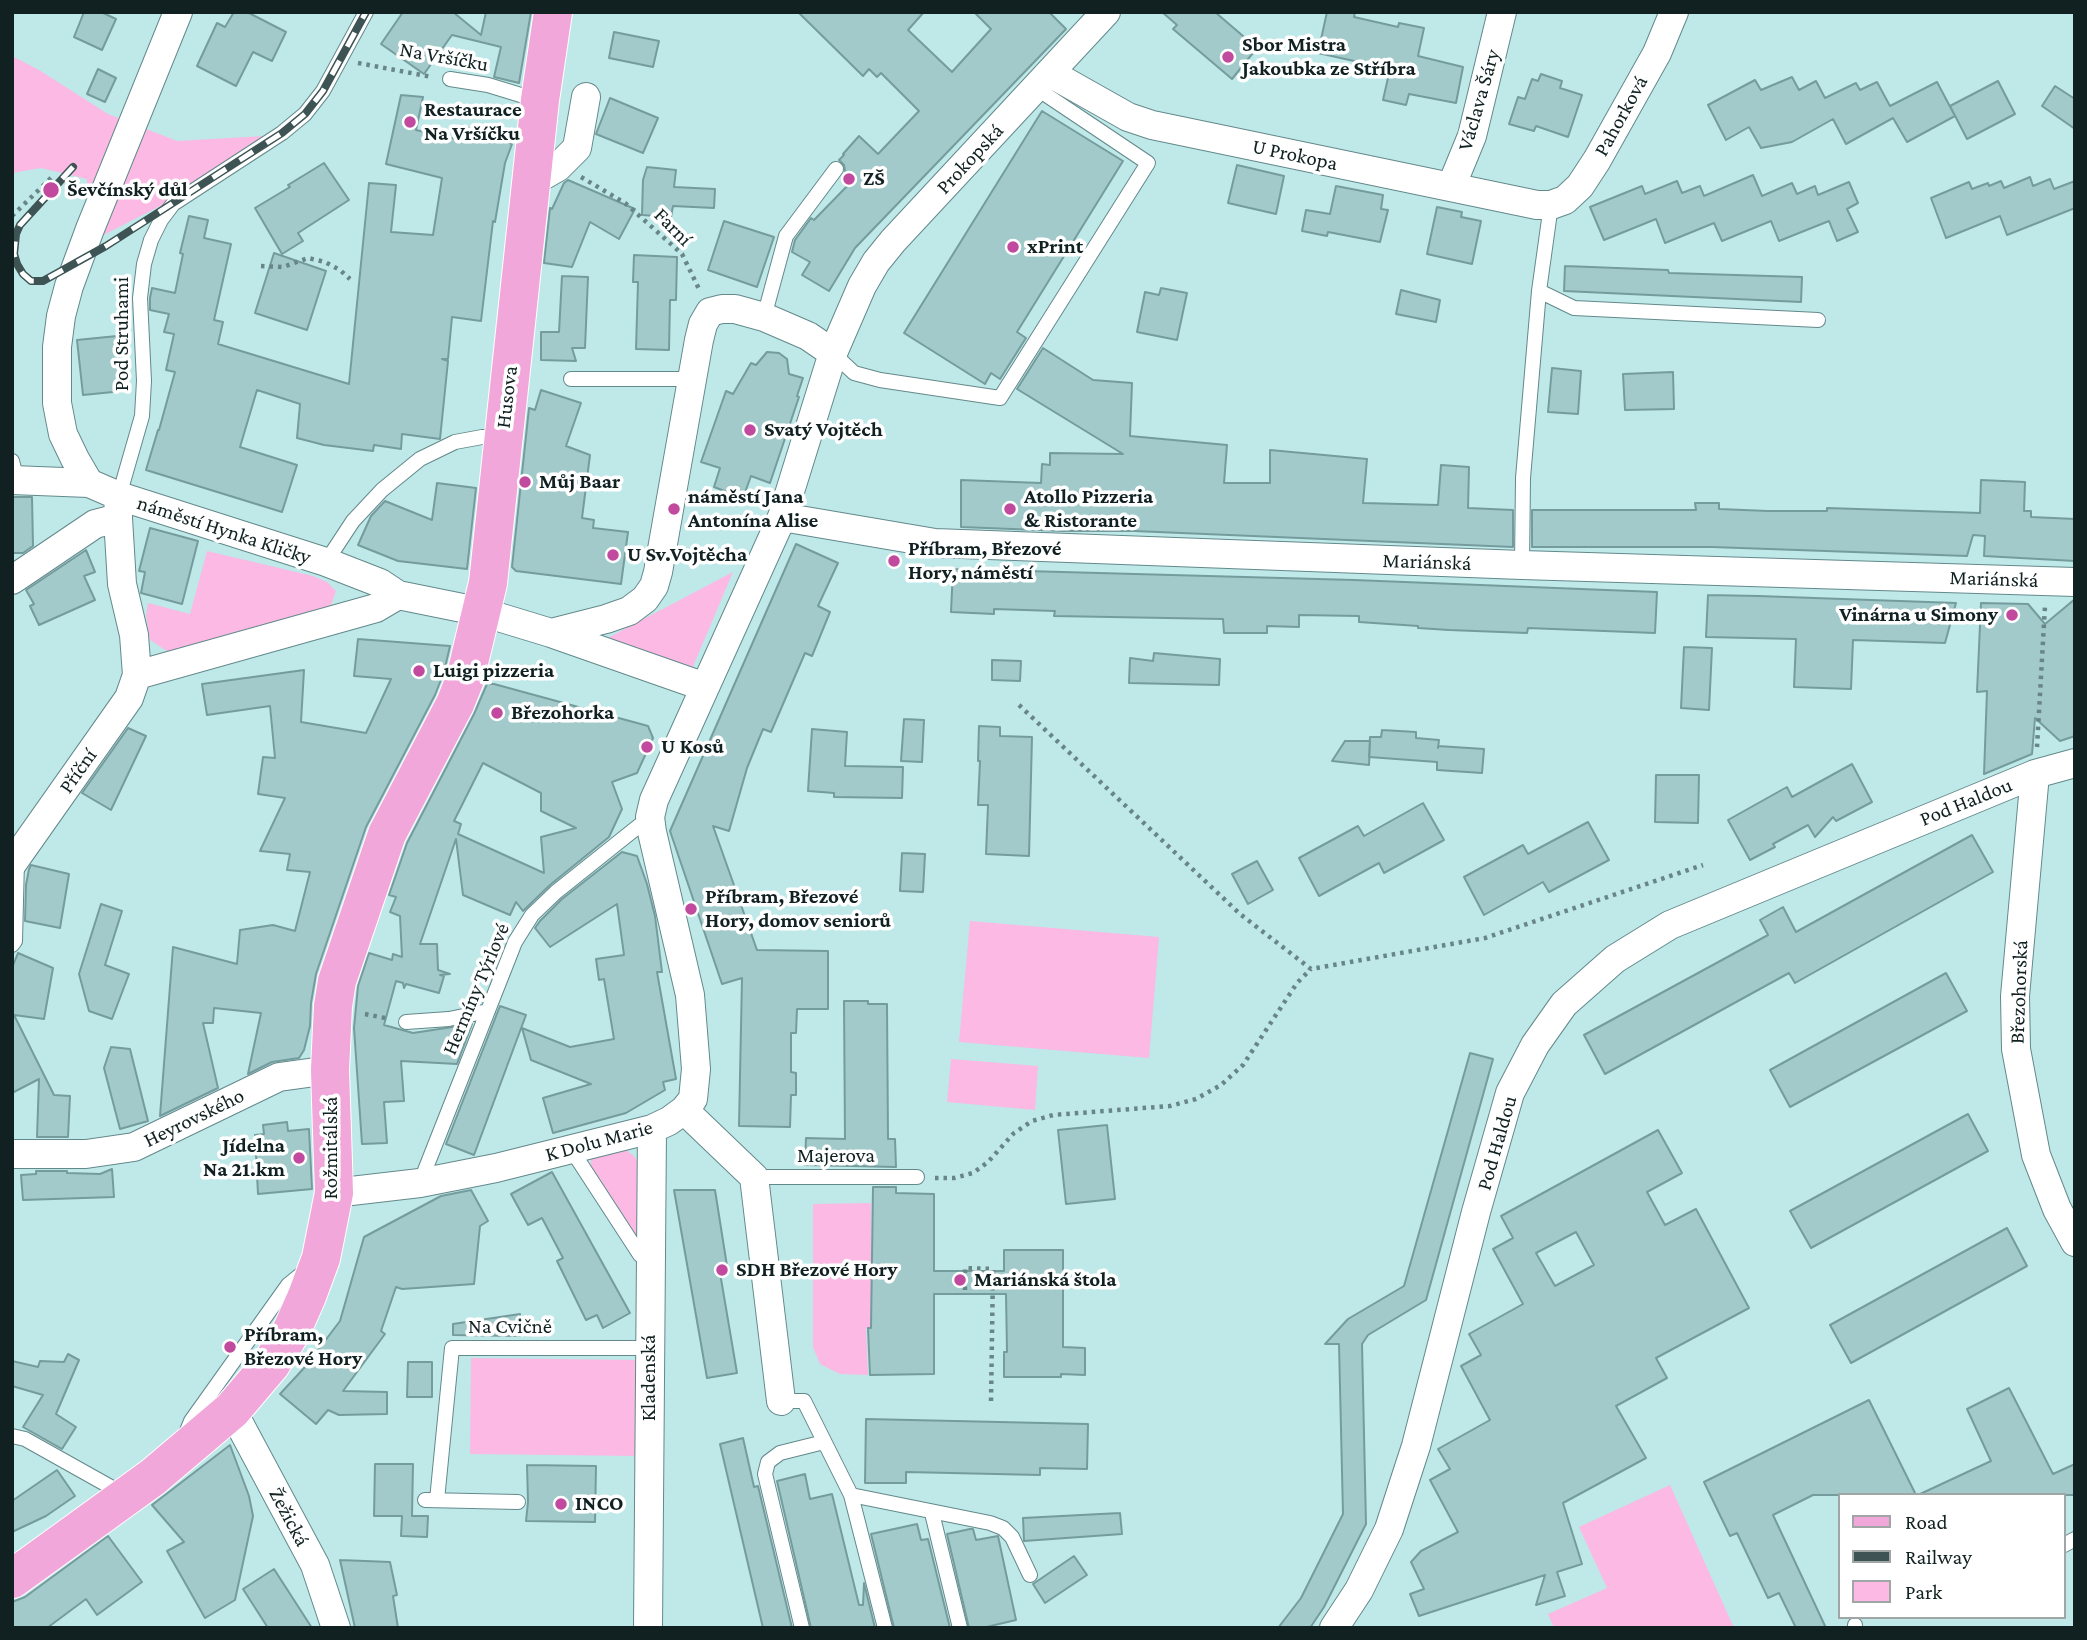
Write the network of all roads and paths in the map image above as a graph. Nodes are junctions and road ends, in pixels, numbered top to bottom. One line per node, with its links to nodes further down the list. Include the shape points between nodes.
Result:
1 (178, 12): 30 (street, via 90,229 61,316 57,404 63,434)
2 (366, 12): 7 (lane, Pod Struhami)
3 (553, 12): 11 (main road, Husova)
4 (1106, 12): 9 (street, Prokopská)
5 (1502, 12): 16 (street, Václava Šáry, via 1472,136)
6 (1674, 12): 17 (street, Pahorková, via 1657,53 1597,160 1580,186)
7 (340, 59): 8 (path, Na Vršíčku); 31 (lane, Pod Struhami, via 305,114 173,204 160,220 144,264 140,298 142,416)
8 (450, 79): 11 (lane, Na Vršíčku)
9 (1043, 80): 16 (street, U Prokopa, via 1152,125); 25 (street, Prokopská, via 885,251 862,286); 25 (lane, via 1148,163 1000,398 854,373)
10 (586, 97): 14 (street, via 578,148)
11 (540, 100): 14 (main road, Husova)
12 (836, 169): 23 (lane, via 786,236)
13 (52, 177): 18 (path)
14 (532, 182): 28 (main road, Husova)
15 (592, 183): 22 (path, Farní, via 625,203 682,254)
16 (1451, 187): 17 (street, U Prokopa)
17 (1551, 205): 21 (lane)
18 (12, 216)
19 (261, 266): 20 (path, via 283,267 308,258 325,262)
20 (350, 279)
21 (1539, 291): 24 (lane, via 1574,308); 34 (lane, via 1523,478)
22 (710, 312): 23 (street, via 735,309); 27 (street, via 703,324)
23 (764, 317): 25 (street, via 808,336)
24 (1818, 320)
25 (833, 353): 32 (street, Prokopská)
26 (571, 379): 27 (lane)
27 (692, 379): 40 (street, via 654,586 629,611)
28 (502, 437): 33 (lane, via 455,442 420,459 353,521); 39 (main road, Husova)
29 (14, 473): 30 (street)
30 (89, 483): 31 (street)
31 (118, 507): 33 (street, náměstí Hynka Kličky); 35 (street); 41 (street, náměstí Hynka Kličky, via 122,584 134,635)
32 (782, 517): 34 (street, Mariánská, via 935,543); 42 (street, Prokopská)
33 (326, 562): 38 (street, náměstí Hynka Kličky)
34 (1522, 565): 36 (street, Mariánská)
35 (12, 580)
36 (2046, 580): 37 (street, Mariánská); 45 (path)
37 (2075, 582)
38 (398, 595): 39 (street, náměstí Hynka Kličky); 41 (street, via 376,607)
39 (482, 612): 40 (street, náměstí Hynka Kličky); 51 (main road, Rožmitálská, via 455,704 387,834 337,981)
40 (551, 633): 42 (street, náměstí Hynka Kličky)
41 (137, 675): 47 (street, Příční, via 129,698)
42 (705, 687): 46 (street, Prokopská)
43 (1019, 705): 50 (path, via 1240,914)
44 (2075, 763): 45 (street, Pod Haldou)
45 (2035, 774): 63 (street, Březohorská, via 2015,996 2016,1049 2036,1155); 85 (street, Pod Haldou, via 1670,925 1615,959 1563,1004 1510,1093 1416,1446 1389,1529)
46 (650, 817): 52 (lane, Hermíny Týrlové, via 532,915 514,942); 55 (street, via 690,995 696,1085)
47 (14, 861): 49 (lane)
48 (1703, 865): 50 (path, via 1485,938)
49 (12, 945)
50 (1311, 969): 60 (path, via 1243,1065 1209,1092 1170,1106 1053,1115 1032,1121 973,1174)
51 (333, 1006): 53 (path); 54 (main road, Rožmitálská)
52 (488, 1011): 53 (lane); 61 (lane, Hermíny Týrlové)
53 (405, 1021)
54 (330, 1070): 58 (street, Heyrovského, via 279,1077 134,1147 86,1154); 62 (main road, Rožmitálská)
55 (684, 1110): 56 (street, K Dolu Marie); 59 (street)
56 (652, 1129): 57 (street, K Dolu Marie); 65 (street, Kladenská)
57 (571, 1149): 61 (street, K Dolu Marie); 65 (lane, via 640,1255)
58 (12, 1154)
59 (754, 1177): 60 (lane, Majerova); 68 (street)
60 (917, 1177)
61 (420, 1183): 62 (street, K Dolu Marie)
62 (334, 1193): 64 (main road, Rožmitálská)
63 (2075, 1242)
64 (321, 1258): 70 (main road, Rožmitálská, via 292,1330); 73 (lane, via 288,1285 191,1421)
65 (650, 1259): 67 (street, Kladenská)
66 (965, 1290): 69 (path, via 965,1268 993,1269)
67 (650, 1348): 76 (lane, Na Cvičně, via 452,1348 431,1500); 81 (street, Kladenská)
68 (781, 1401): 72 (lane, via 804,1401)
69 (991, 1402)
70 (233, 1410): 73 (main road, Rožmitálská); 80 (street, Žežická, via 315,1566)
71 (12, 1436): 75 (lane)
72 (824, 1442): 74 (lane); 82 (lane, via 780,1453 768,1462 765,1474)
73 (177, 1458): 75 (main road, Rožmitálská)
74 (851, 1495): 77 (lane); 83 (lane)
75 (128, 1496): 79 (main road, Rožmitálská)
76 (518, 1502)
77 (932, 1513): 78 (lane, via 1003,1528); 84 (lane)
78 (1030, 1575)
79 (12, 1578)
80 (335, 1628)
81 (648, 1628)
82 (802, 1628)
83 (885, 1628)
84 (960, 1628)
85 (1334, 1628)

